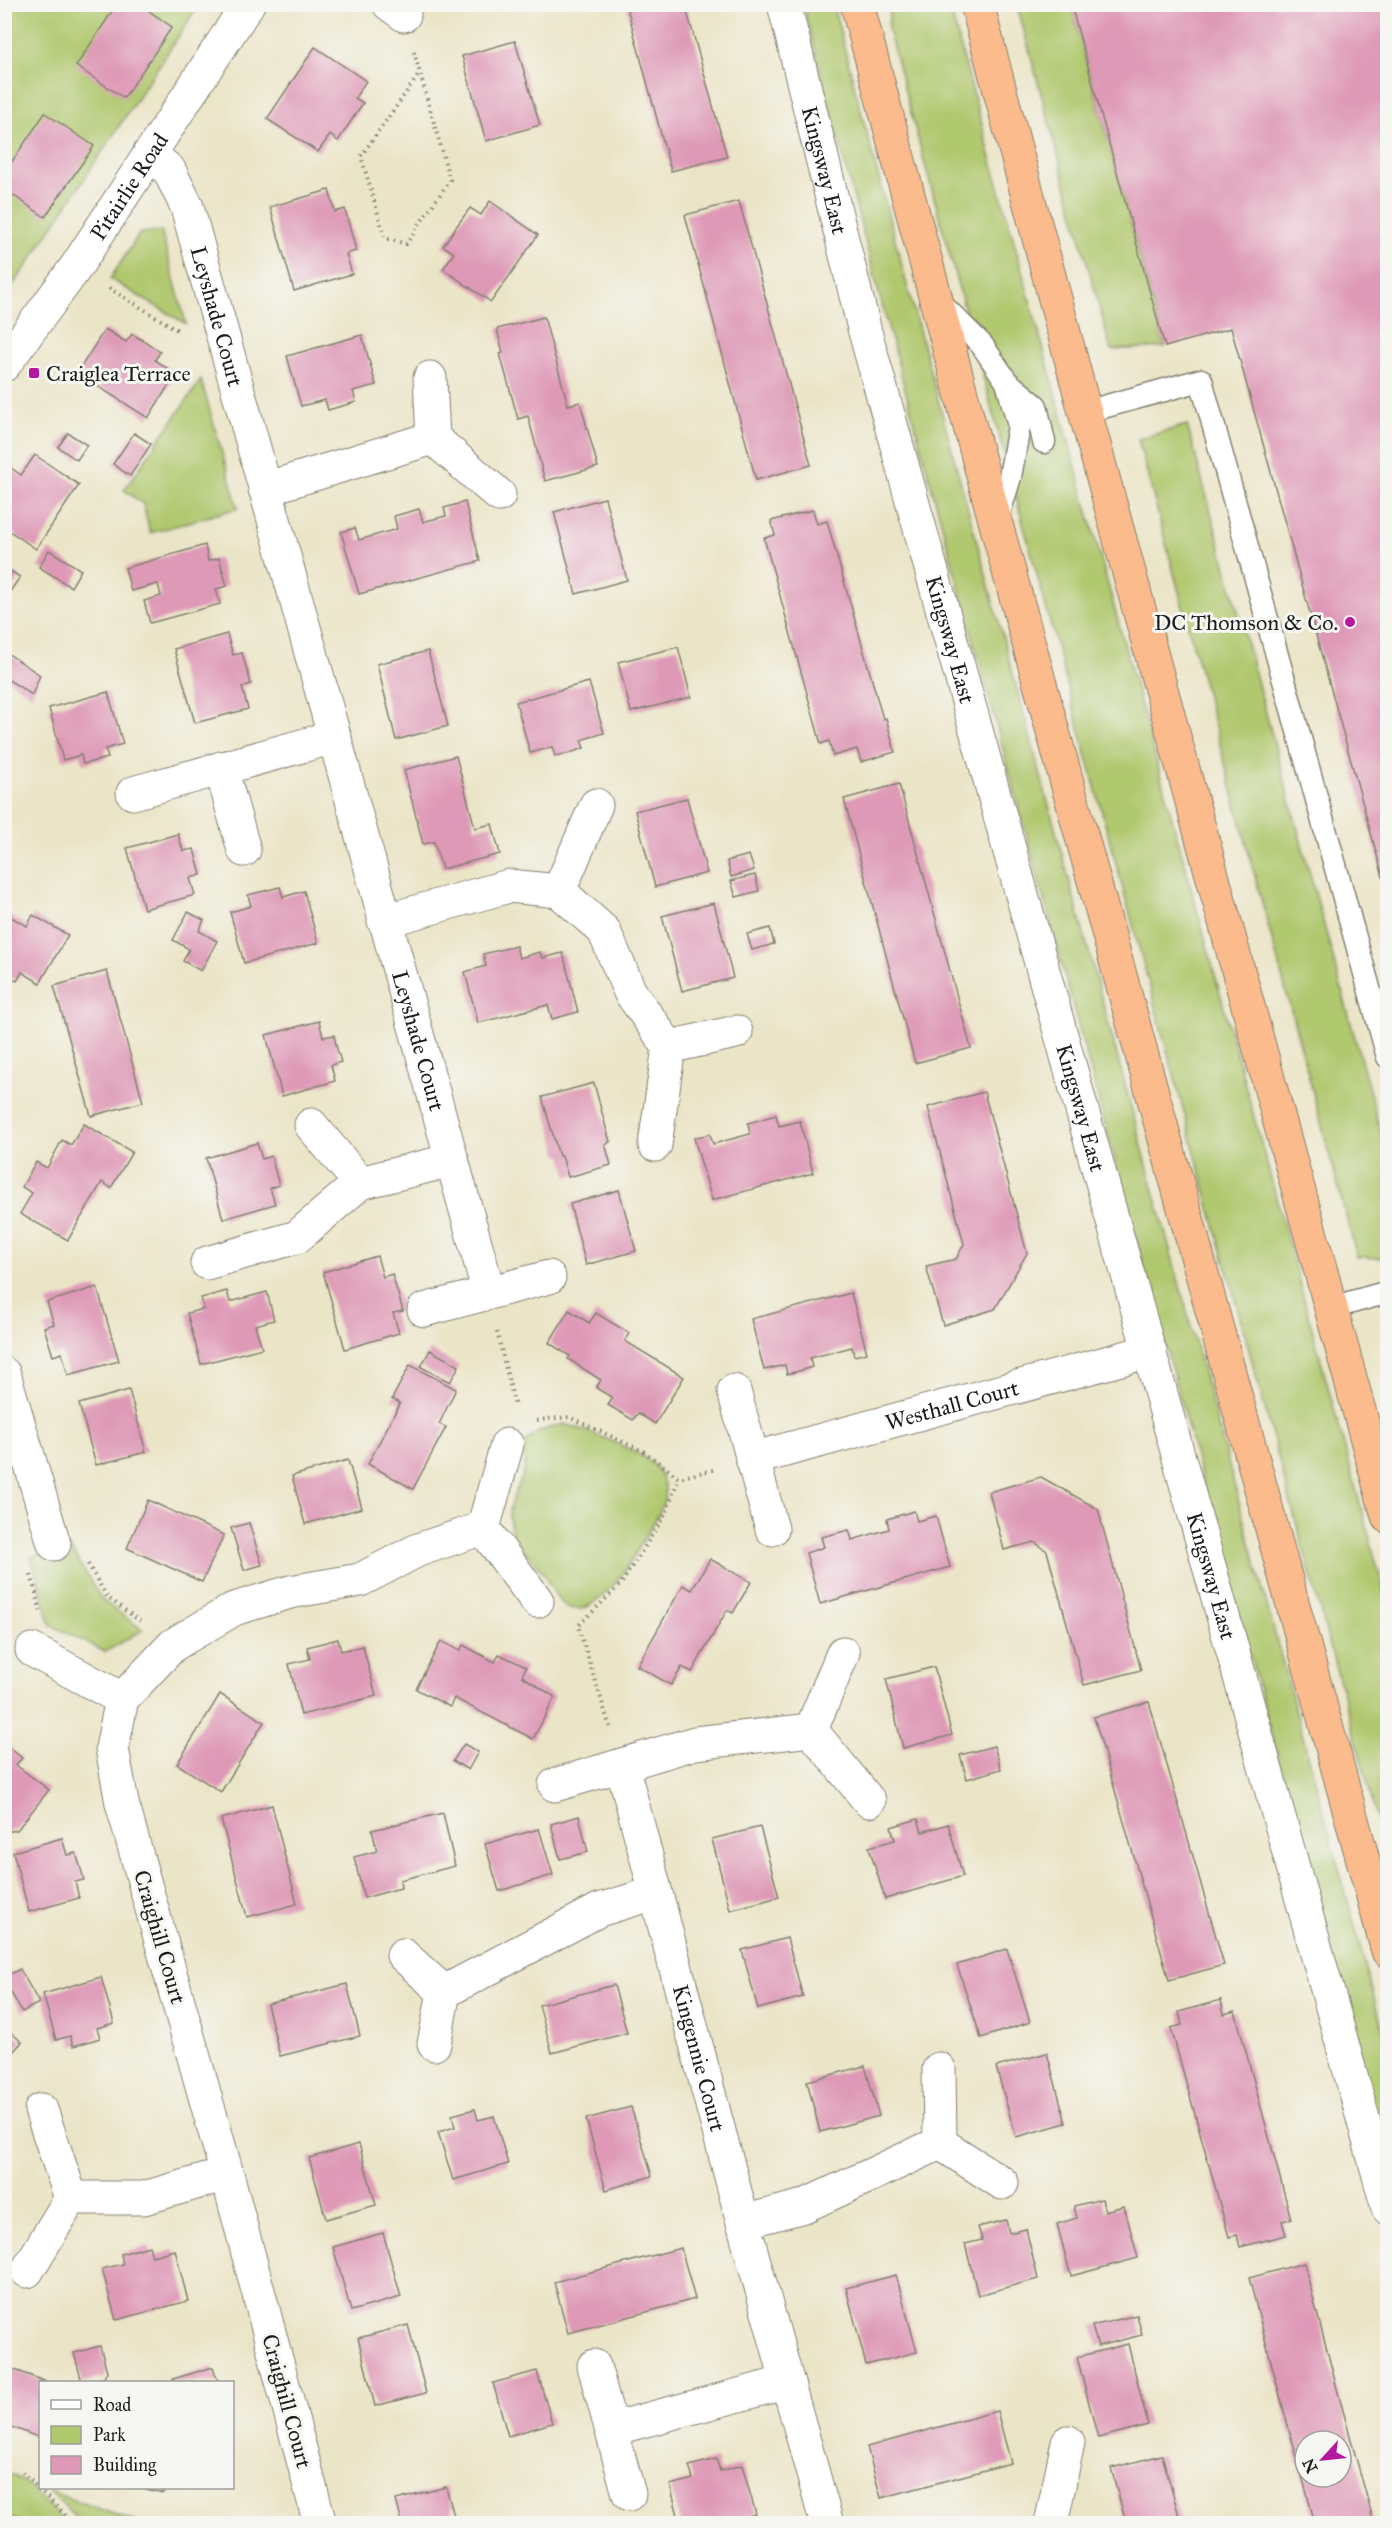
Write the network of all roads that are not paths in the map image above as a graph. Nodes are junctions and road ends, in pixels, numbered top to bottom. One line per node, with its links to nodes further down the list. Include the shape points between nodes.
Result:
1 (248, 4): 5 (street, Pitairlie Road)
2 (784, 4): 36 (street, Kingsway East, via 864,328)
3 (857, 4): 6 (highway)
4 (977, 4): 10 (highway)
5 (149, 154): 7 (street, Pitairlie Road, via 76,267); 13 (street, Leyshade Court, via 169,170 186,207)
6 (936, 299): 9 (lane, via 982,345); 15 (highway)
7 (6, 359)
8 (430, 378): 11 (street)
9 (1007, 382): 12 (lane, via 1036,406); 15 (lane, via 1019,426)
10 (1085, 412): 25 (lane, via 1201,380); 34 (highway)
11 (433, 438): 13 (street); 14 (street)
12 (1044, 442)
13 (265, 489): 16 (street, Leyshade Court)
14 (499, 495)
15 (996, 524): 55 (highway)
16 (334, 737): 17 (street); 22 (street, Leyshade Court)
17 (221, 768): 18 (street); 20 (street)
18 (133, 793)
19 (596, 805): 21 (street)
20 (244, 850)
21 (559, 891): 22 (street, via 509,886); 24 (street, via 604,932 630,992)
22 (384, 921): 28 (street, Leyshade Court)
23 (736, 1032): 24 (street)
24 (669, 1047): 27 (street)
25 (1387, 1056)
26 (311, 1125): 29 (street)
27 (655, 1145)
28 (452, 1160): 29 (street); 33 (street, Leyshade Court)
29 (360, 1183): 30 (street, via 297,1237)
30 (207, 1263)
31 (549, 1277): 33 (street)
32 (1388, 1292): 34 (lane)
33 (489, 1293): 35 (street)
34 (1331, 1308): 42 (highway)
35 (424, 1310)
36 (1150, 1351): 41 (street, Westhall Court); 65 (street, Kingsway East)
37 (4, 1374): 39 (street)
38 (734, 1391): 41 (street)
39 (10, 1415): 45 (street)
40 (507, 1445): 43 (street)
41 (752, 1459): 44 (street)
42 (1388, 1516)
43 (483, 1528): 46 (street); 49 (street, via 418,1550 360,1580 290,1592 234,1609 173,1645)
44 (772, 1529)
45 (54, 1544)
46 (537, 1601)
47 (32, 1650): 49 (street)
48 (843, 1653): 50 (street)
49 (122, 1699): 62 (street, Craighill Court, via 112,1748 122,1803)
50 (811, 1730): 51 (street, via 695,1743); 53 (street)
51 (622, 1765): 52 (street); 54 (street, Kingennie Court)
52 (555, 1785)
53 (869, 1801)
54 (655, 1893): 57 (street, via 599,1910); 66 (street, Kingennie Court)
55 (1388, 1951)
56 (403, 1955): 57 (street)
57 (444, 1992): 58 (street)
58 (434, 2044)
59 (939, 2069): 61 (street)
60 (40, 2110): 64 (street)
61 (940, 2143): 63 (street); 66 (street, via 804,2206)
62 (227, 2174): 64 (street, via 144,2198); 73 (street, Craighill Court)
63 (1002, 2183)
64 (71, 2198): 67 (street)
65 (1388, 2208)
66 (743, 2222): 69 (street, Kingennie Court)
67 (27, 2271)
68 (594, 2366): 70 (street)
69 (787, 2382): 70 (street); 74 (street, Kingennie Court)
70 (612, 2429): 72 (street)
71 (1068, 2442): 75 (street)
72 (629, 2494)
73 (320, 2523)
74 (827, 2523)
75 (1052, 2523)

